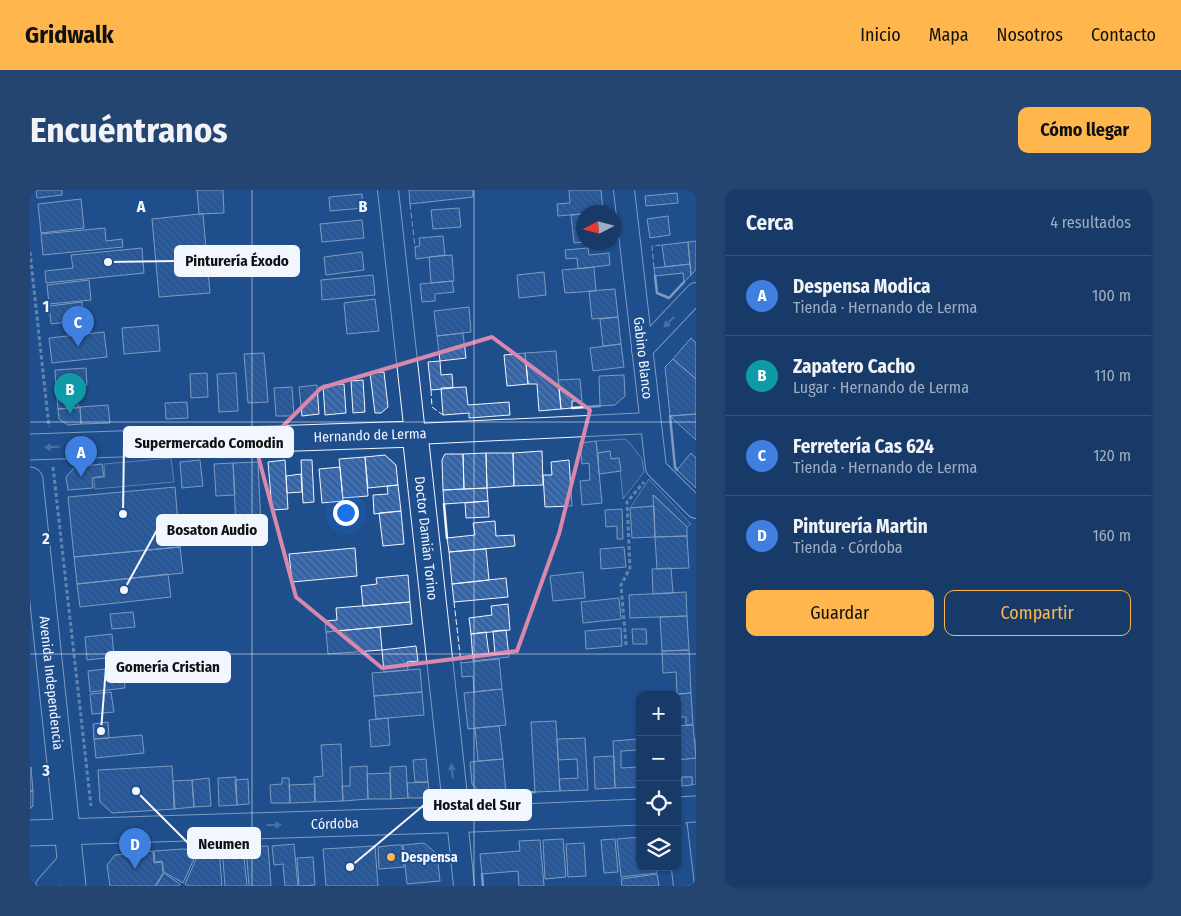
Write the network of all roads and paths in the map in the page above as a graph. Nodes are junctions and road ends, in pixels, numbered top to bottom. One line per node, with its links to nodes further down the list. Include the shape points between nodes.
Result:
1 (388, 190): 8 (street, Doctor Damián Torino)
2 (624, 190): 5 (street, Gabino Blanco)
3 (30, 252): 7 (path)
4 (696, 293): 5 (street, one-way to 5)
5 (642, 350): 6 (street, Gabino Blanco)
6 (650, 423): 8 (street, Hernando de Lerma); 11 (street, Gabino Blanco)
7 (49, 430)
8 (415, 434): 9 (main road, Hernando de Lerma, one-way to 9); 19 (main road, Doctor Damián Torino, one-way to 8)
9 (30, 447)
10 (52, 463): 15 (path)
11 (656, 468): 13 (street); 14 (path, via 627,502 630,568 621,584)
12 (30, 480): 20 (main road, Avenida Independencia)
13 (696, 508)
14 (626, 645)
15 (91, 806)
16 (696, 809): 17 (main road)
17 (681, 810)
18 (636, 812): 19 (main road, Córdoba)
19 (457, 819): 20 (main road, Córdoba, one-way to 19); 26 (street, Doctor Damián Torino)
20 (68, 832): 21 (main road, Córdoba); 22 (main road, Avenida Independencia)
21 (30, 833)
22 (70, 858): 24 (street); 25 (main road, Avenida Independencia)
23 (681, 861): 27 (street)
24 (46, 886)
25 (73, 886)
26 (464, 886)
27 (684, 886)

